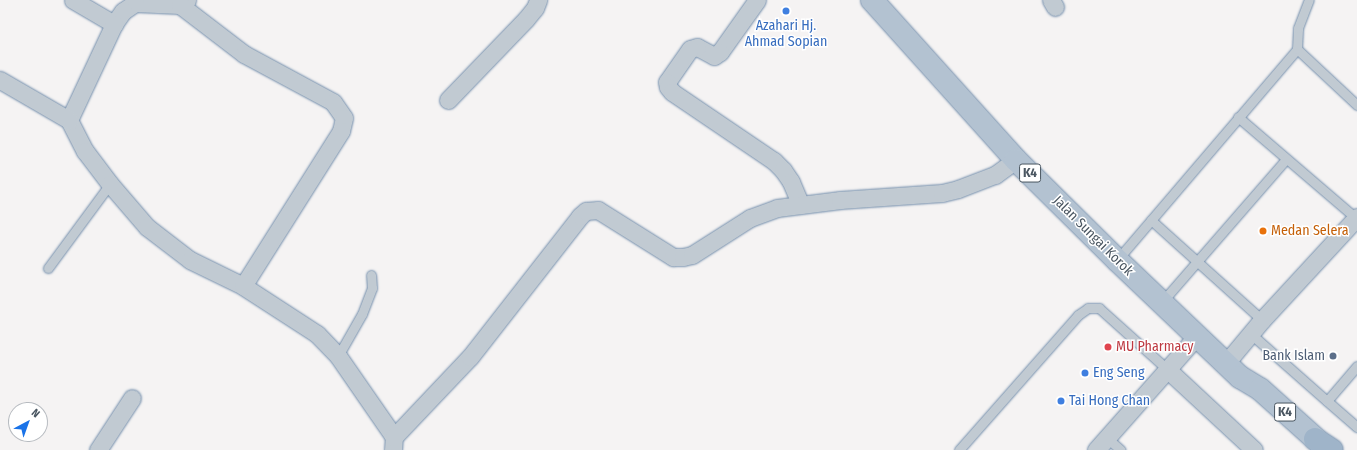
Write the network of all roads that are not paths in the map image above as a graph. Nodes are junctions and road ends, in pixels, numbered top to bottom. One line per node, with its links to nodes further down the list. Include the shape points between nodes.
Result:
1 (73, 0): 7 (street)
2 (538, 0): 10 (street, via 526,19)
3 (757, 0): 17 (street, via 720,52 714,56 697,47 690,50 667,82 668,87 774,162 791,182)
4 (872, 0): 15 (main road, Jalan Sungai Korok / K4)
5 (1309, 0): 8 (lane, via 1298,28)
6 (183, 2): 7 (street, via 135,3 123,11); 24 (street, via 244,54 333,102 344,118 341,131)
7 (114, 24): 13 (street)
8 (1297, 49): 11 (lane); 12 (lane)
9 (0, 80): 13 (street)
10 (448, 100)
11 (1357, 105)
12 (1238, 117): 14 (lane); 19 (lane)
13 (69, 120): 16 (street, via 85,151)
14 (1286, 159): 18 (lane); 21 (lane)
15 (1016, 160): 17 (street, via 995,175 958,189); 20 (main road, Jalan Sungai Korok / K4)
16 (110, 184): 22 (lane); 24 (street, via 147,227 190,260)
17 (801, 205): 36 (street, via 777,208 750,218 692,255 684,257 674,257 598,210 586,211 470,357)
18 (1356, 218): 26 (street)
19 (1151, 220): 20 (lane); 21 (lane)
20 (1116, 260): 25 (main road, Jalan Sungai Korok / K4)
21 (1197, 260): 25 (lane); 26 (lane)
22 (48, 268)
23 (371, 275): 29 (lane, via 372,288 362,314)
24 (243, 286): 29 (street, via 317,334)
25 (1161, 303): 28 (main road, Jalan Sungai Korok / K4)
26 (1262, 320): 27 (street)
27 (1250, 334): 32 (street); 34 (lane)
28 (1196, 337): 31 (street); 32 (main road, Jalan Sungai Korok / K4)
29 (338, 356): 36 (street)
30 (1357, 366): 34 (lane)
31 (1168, 370): 37 (street); 40 (lane, via 1099,308 1088,308 1078,315); 42 (street)
32 (1233, 370): 38 (main road, Jalan Sungai Korok / K4, via 1260,389)
33 (132, 398): 39 (street)
34 (1327, 400): 35 (lane)
35 (1357, 427)
36 (393, 444)
37 (1101, 444): 41 (lane)
38 (1320, 447)
39 (98, 450)
40 (959, 450)
41 (1120, 450)
42 (1254, 450)

